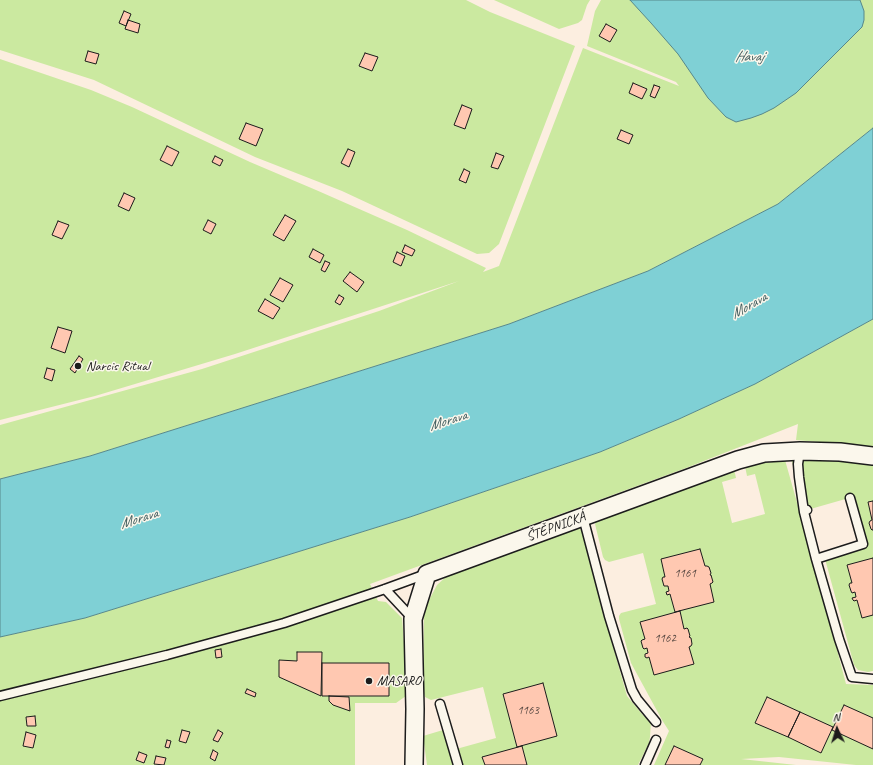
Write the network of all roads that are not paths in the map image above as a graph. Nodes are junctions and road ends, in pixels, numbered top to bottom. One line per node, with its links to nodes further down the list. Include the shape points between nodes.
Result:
1 (800, 451): 2 (street, ŠTĚPNICKÁ); 4 (street, ŠTĚPNICKÁ, via 764,454 738,460); 5 (lane, via 799,478)
2 (873, 456)
3 (850, 498): 5 (lane, via 863,544)
4 (583, 517): 6 (street, ŠTĚPNICKÁ); 12 (lane, via 632,690)
5 (816, 559): 9 (lane, via 852,677)
6 (427, 574): 7 (lane); 8 (street)
7 (385, 589): 8 (lane); 10 (lane, via 284,623)
8 (413, 619): 14 (street)
9 (873, 679)
10 (0, 696)
11 (440, 704): 15 (lane)
12 (656, 722)
13 (656, 740): 16 (lane)
14 (414, 765)
15 (458, 765)
16 (644, 765)

